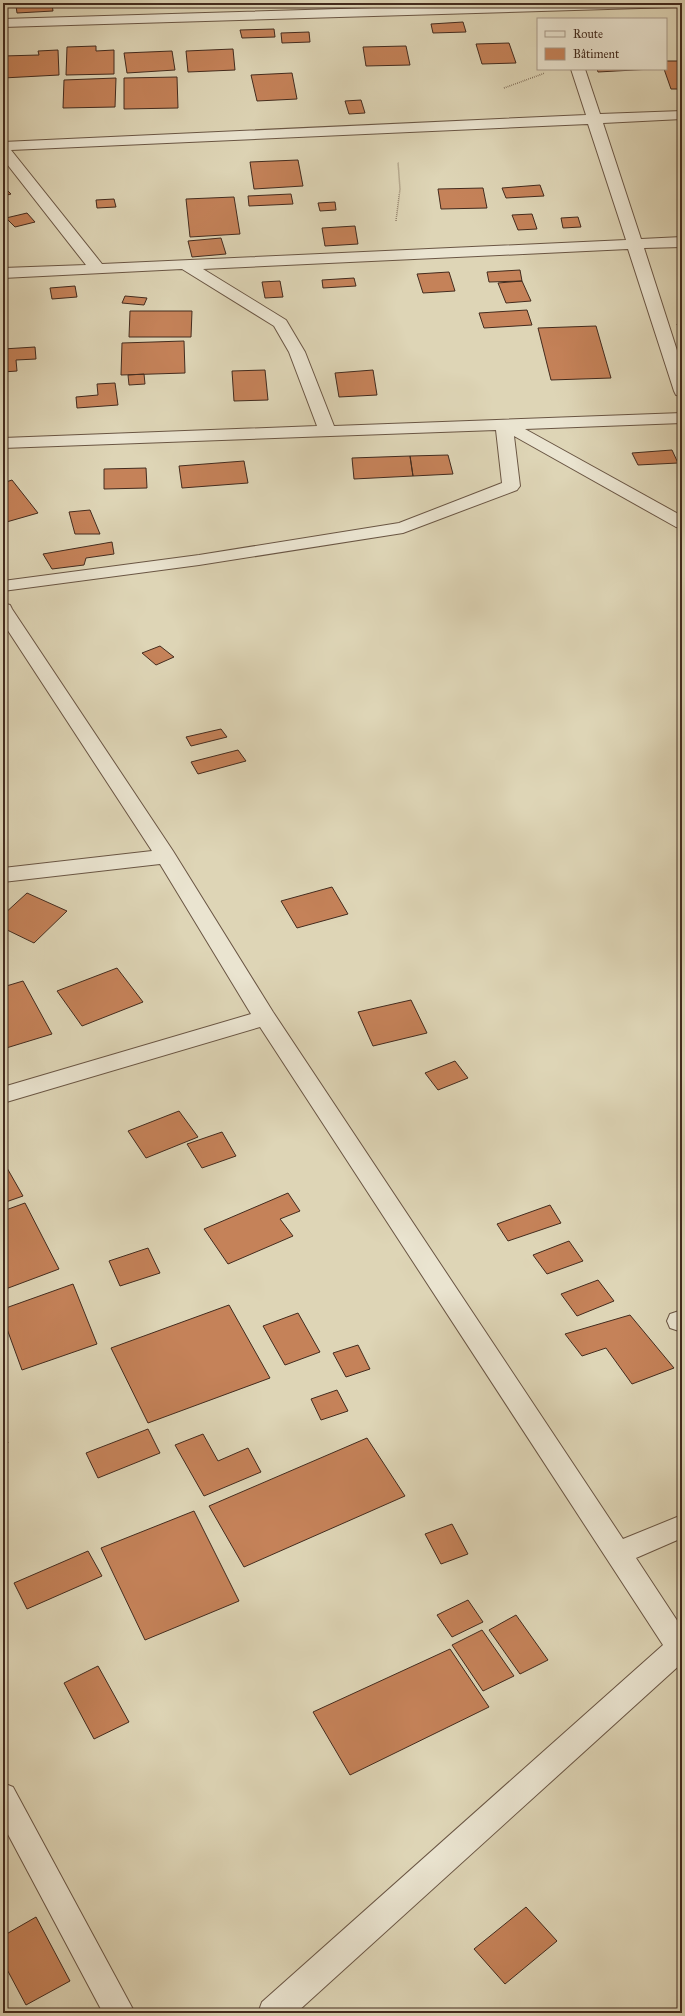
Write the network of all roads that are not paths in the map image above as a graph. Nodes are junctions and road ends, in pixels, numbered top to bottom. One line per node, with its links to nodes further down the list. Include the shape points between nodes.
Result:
1 (674, 3): 2 (street)
2 (559, 10): 3 (street)
3 (3, 23)
4 (578, 70): 6 (street)
5 (682, 115): 6 (street)
6 (594, 118): 7 (street); 9 (street)
7 (3, 148): 11 (street)
8 (682, 242): 9 (street)
9 (635, 244): 10 (street); 13 (street)
10 (186, 265): 11 (street); 16 (street, via 280,323 296,352)
11 (98, 269): 12 (street)
12 (3, 273)
13 (682, 391)
14 (682, 418): 15 (street)
15 (504, 424): 16 (street); 18 (street); 19 (street, via 511,486 403,528 199,560)
16 (328, 431): 17 (street)
17 (3, 442)
18 (682, 523)
19 (3, 586)
20 (3, 609): 21 (street)
21 (13, 638): 22 (street)
22 (166, 856): 23 (street); 24 (street)
23 (3, 875)
24 (265, 1018): 25 (street); 27 (street)
25 (3, 1095)
26 (682, 1526): 27 (street)
27 (618, 1554): 28 (street)
28 (681, 1649): 31 (street)
29 (3, 1796): 30 (street)
30 (120, 2013)
31 (273, 2013)

